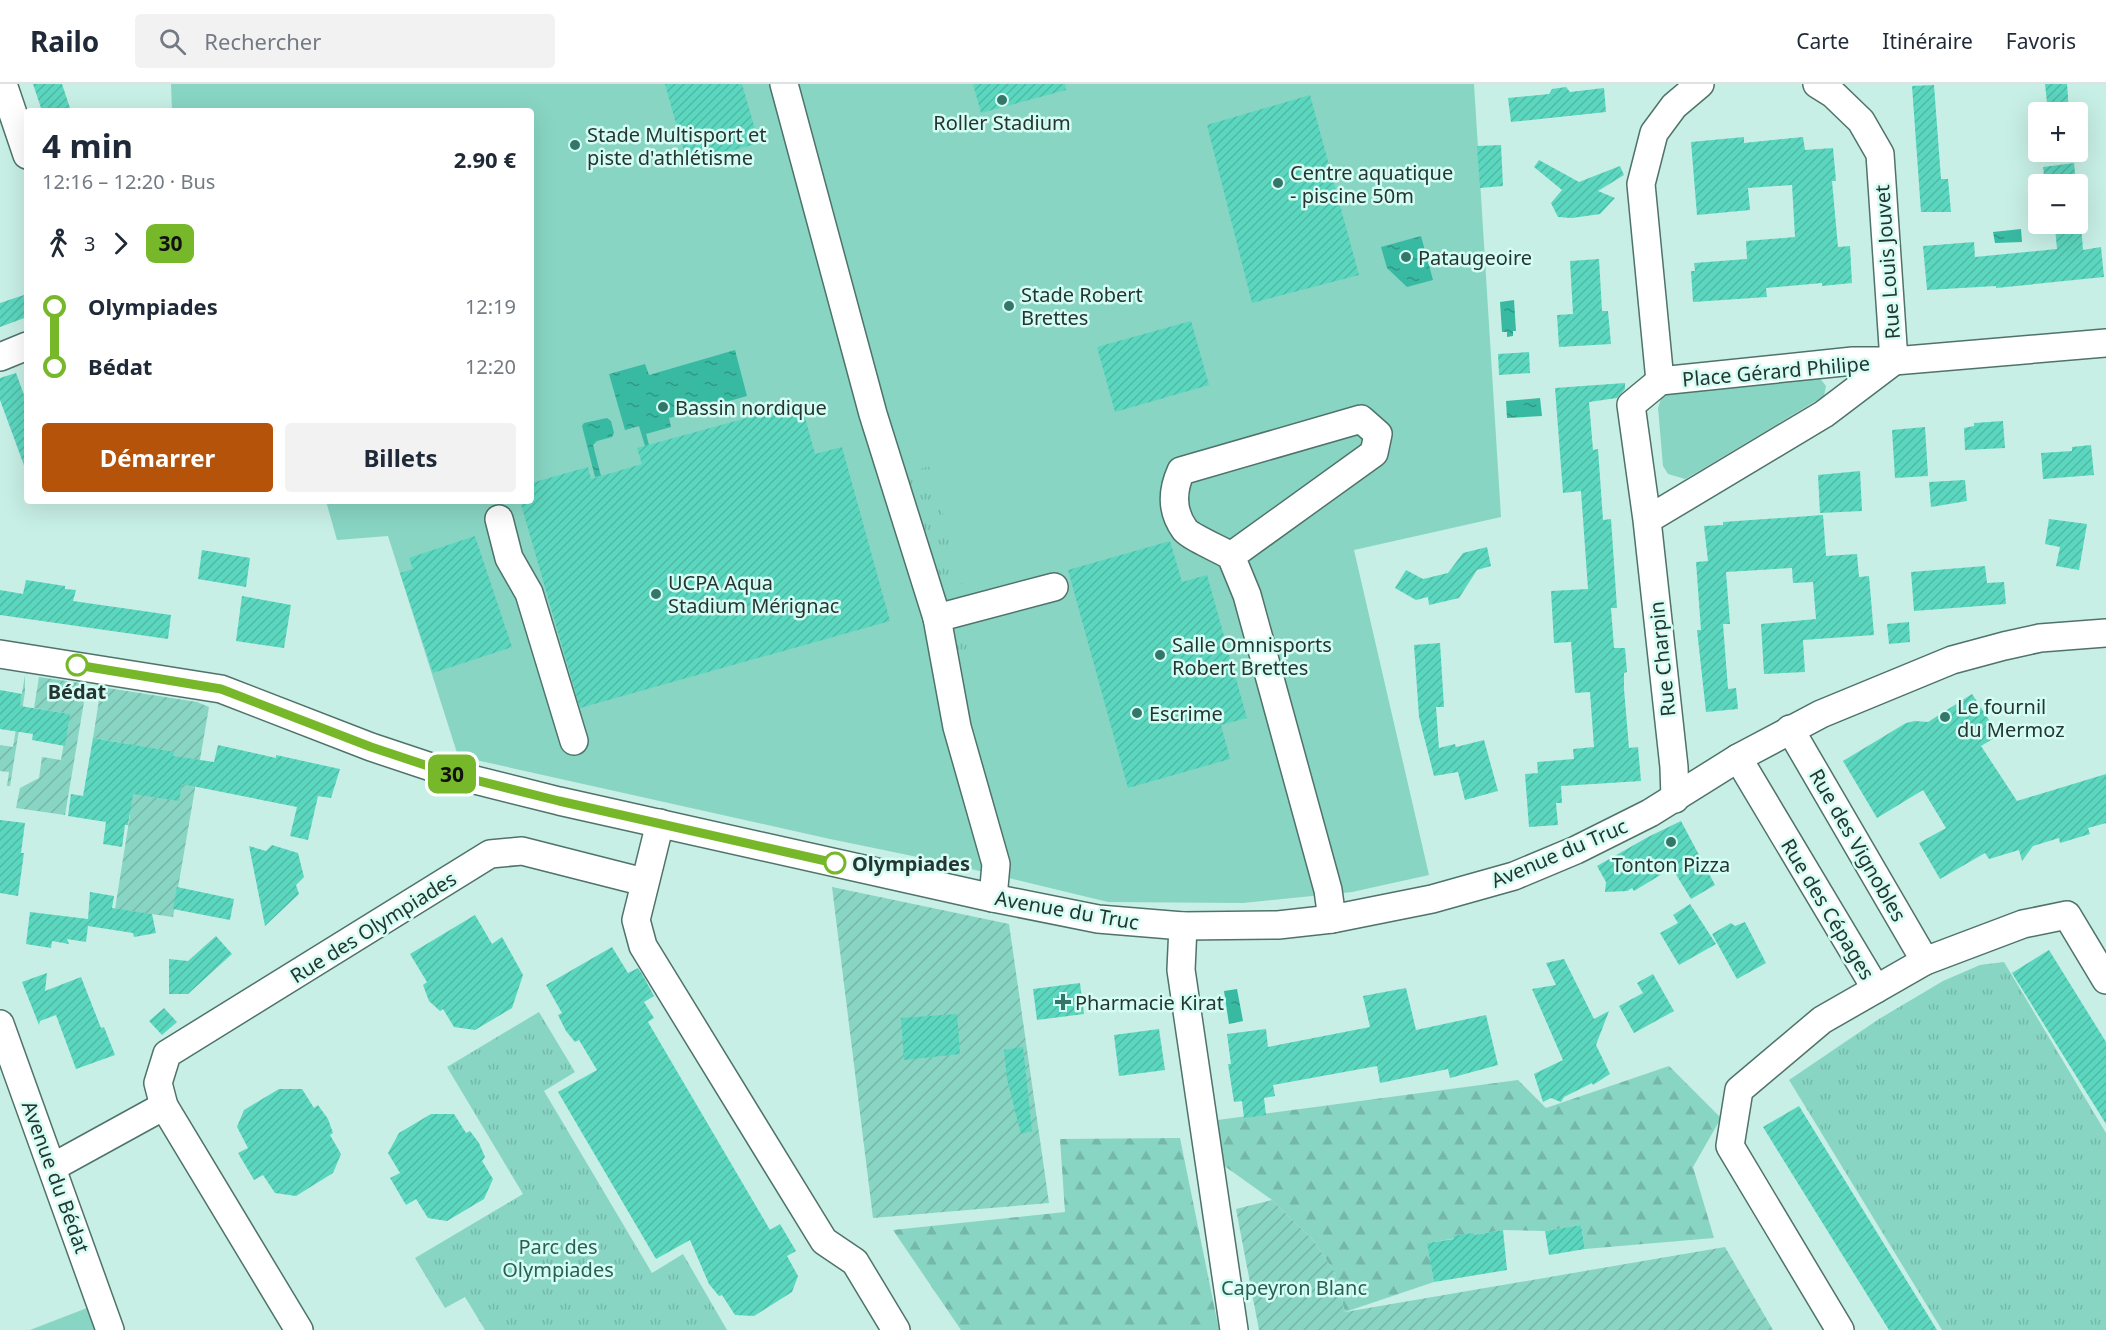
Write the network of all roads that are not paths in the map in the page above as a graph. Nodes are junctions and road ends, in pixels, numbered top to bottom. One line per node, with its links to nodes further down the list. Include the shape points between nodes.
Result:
1 (3, 84): 5 (street)
2 (784, 84): 15 (street, via 870,404)
3 (1700, 84): 10 (street, via 1674,106 1654,133 1641,184)
4 (1817, 84): 9 (street, Rue Louis Jouvet, via 1862,121 1880,154)
5 (24, 146)
6 (2106, 343): 9 (street, Rue Louis Jouvet)
7 (24, 347): 8 (street)
8 (0, 357)
9 (1894, 361): 10 (street, Place Gérard Philipe, via 1853,361); 12 (street, Place Gérard Philipe, via 1824,414)
10 (1660, 381): 12 (street, Place Gérard Philipe, via 1631,405)
11 (499, 519): 19 (street, via 509,558 529,593)
12 (1647, 520): 21 (street, Rue Charpin)
13 (1231, 556): 13 (street, via 1374,453 1378,434 1361,419 1181,471 1174,506 1186,531); 25 (street, via 1246,595 1328,890)
14 (1054, 587): 15 (street)
15 (938, 618): 24 (street, via 957,727 996,864)
16 (2106, 633): 18 (street, Avenue du Truc, via 2040,638 1952,660)
17 (0, 654): 22 (street, Avenue du Truc, via 221,689 455,775)
18 (1790, 729): 20 (street, Avenue du Truc); 27 (street, Rue des Vignobles)
19 (574, 741)
20 (1738, 758): 21 (street, Avenue du Truc); 29 (street, Rue des Cépages)
21 (1676, 799): 25 (street, Avenue du Truc, via 1576,850 1514,876 1432,899)
22 (660, 823): 23 (street); 24 (street, Avenue du Truc)
23 (644, 882): 31 (street, Rue des Olympiades, via 522,851 490,854 167,1054 158,1083); 35 (street, via 636,920 643,946 824,1241 855,1262)
24 (993, 898): 26 (street, Avenue du Truc, via 1098,919)
25 (1332, 919): 26 (street, Avenue du Truc, via 1278,925)
26 (1183, 926): 36 (street, via 1181,970)
27 (1925, 961): 28 (street, via 2023,924 2067,915); 29 (street)
28 (2106, 980)
29 (1876, 990): 37 (street, Rue des Cépages, via 1822,1020 1739,1090 1730,1146)
30 (0, 1024): 32 (street, Avenue du Bédat)
31 (164, 1106): 32 (street); 34 (street, Rue des Olympiades)
32 (53, 1167): 33 (street, Avenue du Bédat)
33 (111, 1330)
34 (299, 1330)
35 (896, 1330)
36 (1234, 1330)
37 (1840, 1330)

